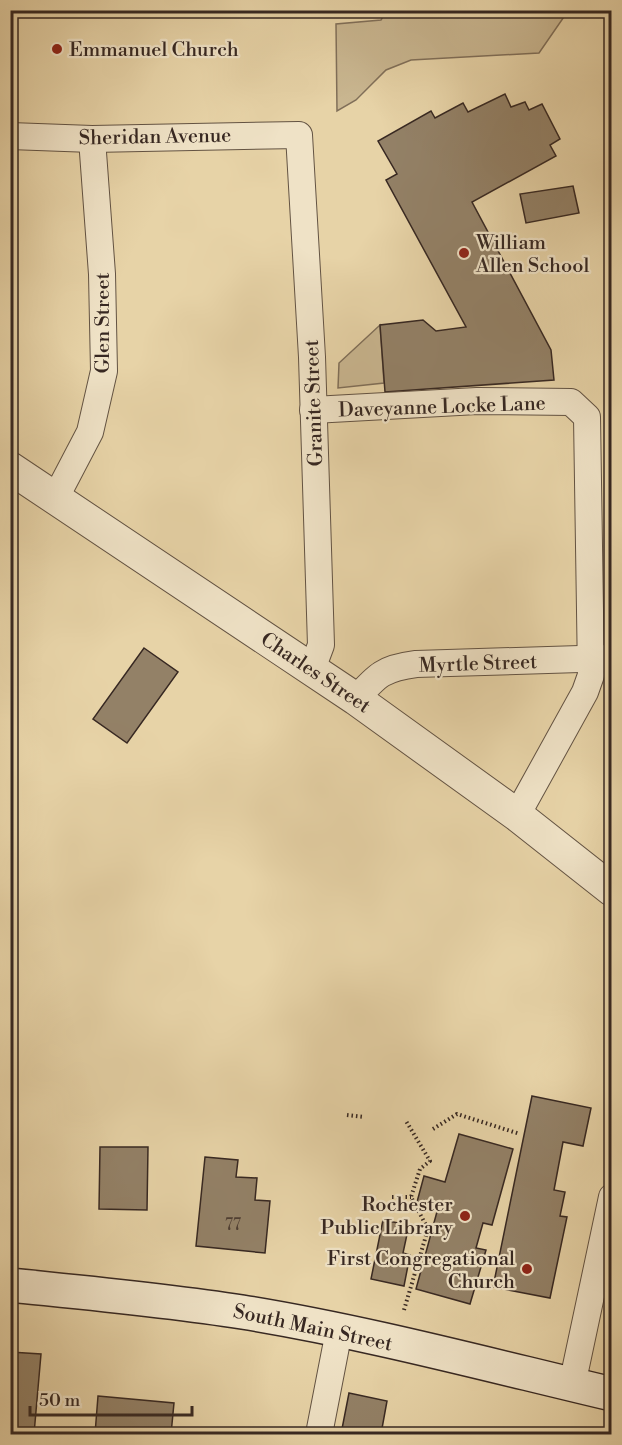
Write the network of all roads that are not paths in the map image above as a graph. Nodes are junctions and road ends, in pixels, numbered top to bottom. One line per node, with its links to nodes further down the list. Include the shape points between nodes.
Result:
1 (299, 135): 3 (street, Sheridan Avenue); 4 (street, Granite Street)
2 (10, 136): 3 (street, Sheridan Avenue)
3 (92, 139): 6 (street, Glen Street, via 102,274 104,371 90,432)
4 (313, 410): 7 (street, Daveyanne Locke Lane, via 477,401 571,402 587,417 588,424); 8 (street, Granite Street, via 321,645)
5 (10, 468): 6 (street, Charles Street)
6 (56, 497): 8 (street, Charles Street)
7 (602, 659): 9 (street, Myrtle Street, via 392,667 377,675); 10 (street)
8 (312, 669): 9 (street, Charles Street)
9 (356, 699): 10 (street, Charles Street)
10 (517, 815): 11 (street, Charles Street)
11 (612, 890)
12 (612, 1197): 15 (street)
13 (10, 1285): 14 (main road, South Main Street, via 174,1302)
14 (339, 1331): 15 (main road, South Main Street); 17 (street)
15 (572, 1385): 16 (main road, South Main Street)
16 (612, 1394)
17 (319, 1434)

